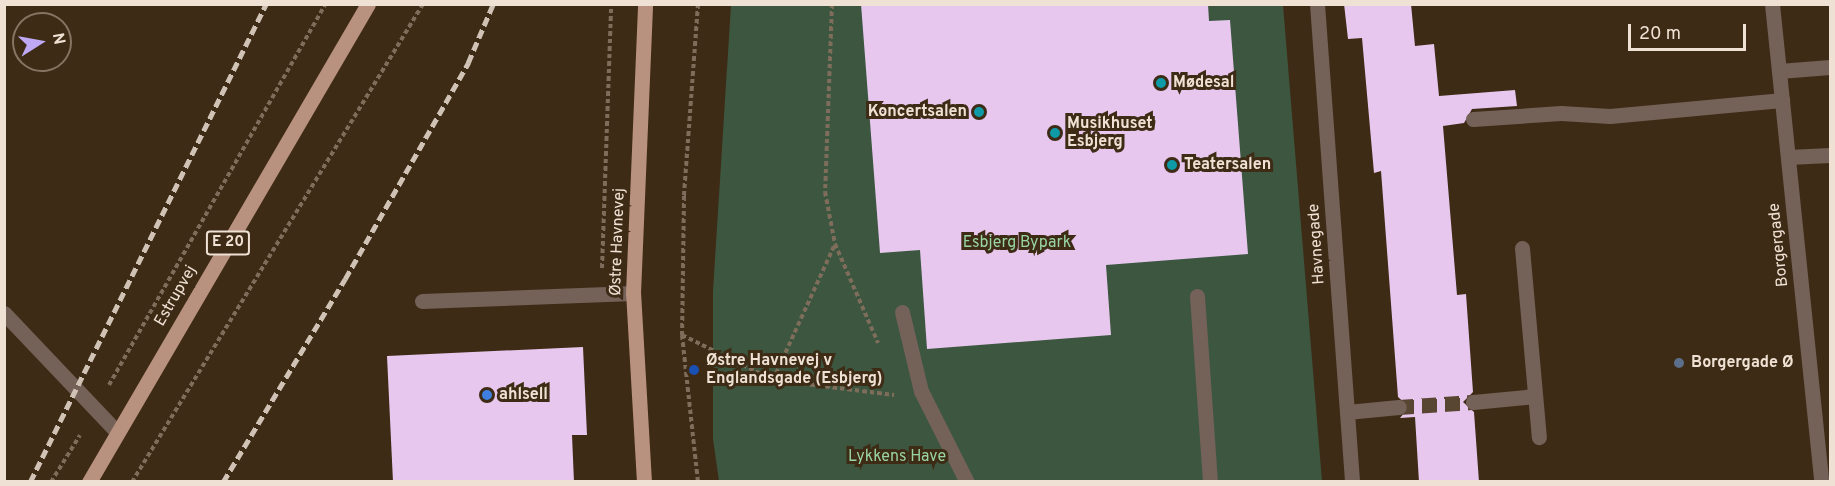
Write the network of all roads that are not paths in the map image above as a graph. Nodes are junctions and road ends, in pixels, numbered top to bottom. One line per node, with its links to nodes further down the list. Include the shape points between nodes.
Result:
1 (368, 4): 21 (main road, Estrupvej / E 20)
2 (645, 4): 12 (main road, Østre Havnevej)
3 (1317, 4): 20 (street, Havnegade)
4 (1772, 4): 6 (street, Borgergade)
5 (1830, 67): 6 (street)
6 (1779, 71): 7 (street, Borgergade)
7 (1782, 100): 8 (street, via 1610,116 1561,113); 10 (street, Borgergade)
8 (1473, 120)
9 (1830, 155): 10 (street)
10 (1788, 158): 28 (street, Borgergade)
11 (1522, 248): 17 (street)
12 (633, 293): 14 (street, via 602,291); 24 (main road, Østre Havnevej)
13 (1197, 296): 26 (street)
14 (422, 301)
15 (902, 312): 25 (street, via 921,391)
16 (4, 313): 21 (street)
17 (1535, 396): 18 (street); 22 (street)
18 (1473, 402)
19 (1399, 407): 20 (street)
20 (1347, 412): 27 (street, Havnegade)
21 (117, 432): 23 (main road, Estrupvej / E 20)
22 (1539, 437)
23 (89, 482)
24 (644, 482)
25 (967, 482)
26 (1210, 482)
27 (1352, 482)
28 (1821, 482)

